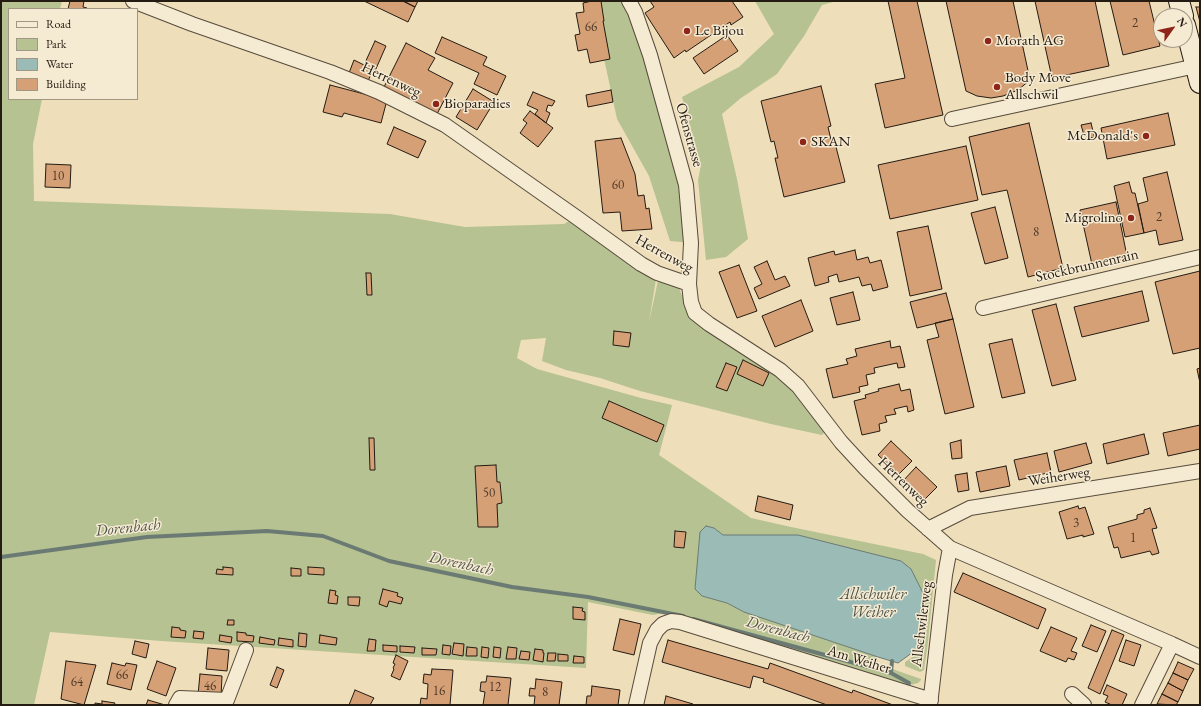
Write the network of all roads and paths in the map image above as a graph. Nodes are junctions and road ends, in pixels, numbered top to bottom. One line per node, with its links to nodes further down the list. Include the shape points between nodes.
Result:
1 (133, 1): 7 (street, Herrenweg, via 330,72 379,92 444,125 641,264 657,273)
2 (629, 1): 7 (street, Ofenstrasse, via 650,55 686,185 691,242)
3 (1191, 48): 4 (street)
4 (1198, 75): 5 (street)
5 (952, 119)
6 (1200, 257): 8 (street, Stockbrunnenrain)
7 (689, 284): 10 (street, Herrenweg, via 690,302 695,313 780,370 798,386 841,442)
8 (982, 308)
9 (1200, 471): 10 (street, Weiherweg, via 970,508)
10 (928, 529): 11 (street, Herrenweg)
11 (950, 548): 12 (street, Herrenweg); 16 (street, Allschwilerweg)
12 (1172, 644): 14 (street, Herrenweg); 20 (street)
13 (246, 650): 17 (street, via 228,700 180,698)
14 (1200, 657)
15 (1072, 694): 19 (street)
16 (931, 702): 18 (street, Am Weiher, via 680,622 672,622 663,624 650,643)
17 (176, 705)
18 (636, 705)
19 (1084, 705)
20 (1142, 705)

